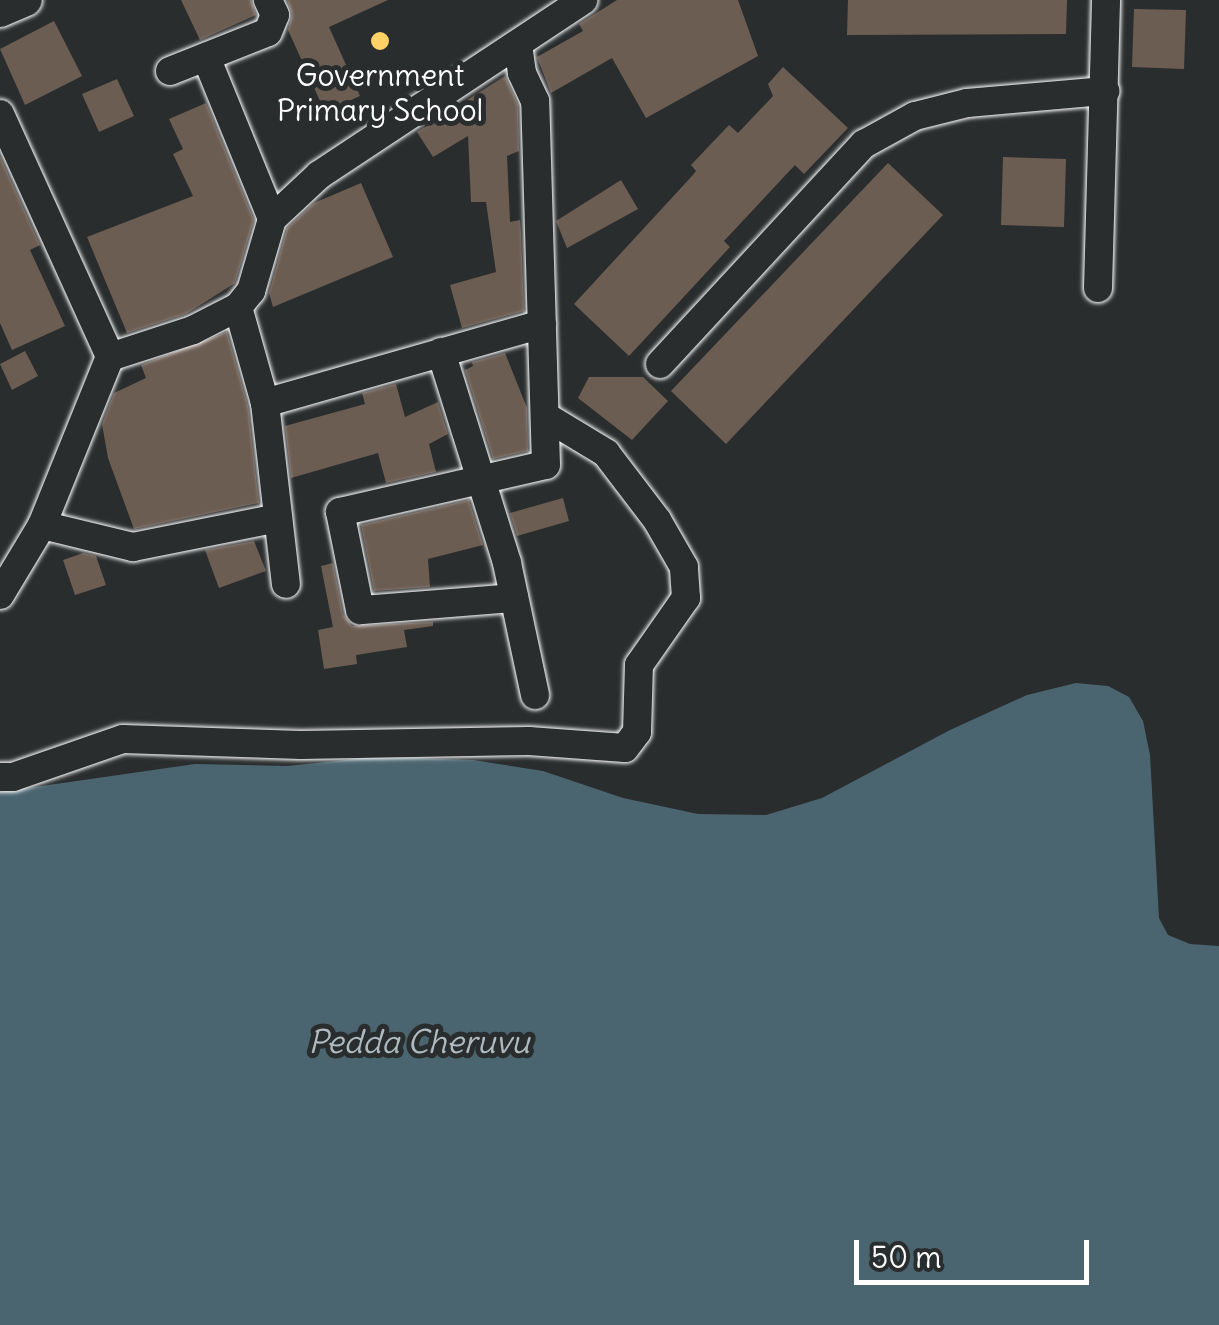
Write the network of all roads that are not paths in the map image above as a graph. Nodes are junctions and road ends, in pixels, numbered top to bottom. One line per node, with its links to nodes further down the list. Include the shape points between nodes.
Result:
1 (26, 0): 5 (street)
2 (268, 0): 7 (street, via 274,15 268,32)
3 (582, 0): 6 (street)
4 (1106, 0): 9 (street)
5 (0, 10)
6 (518, 44): 11 (street, via 319,176); 14 (street, via 535,101)
7 (206, 57): 8 (street); 11 (street)
8 (170, 71)
9 (1105, 92): 12 (street); 17 (street, via 966,103 915,116 864,144)
10 (0, 114): 16 (street)
11 (272, 218): 13 (street, via 251,291)
12 (1098, 288)
13 (238, 307): 16 (street); 18 (street)
14 (542, 324): 15 (street); 19 (street)
15 (440, 352): 18 (street); 20 (street)
16 (110, 357): 22 (street)
17 (660, 364)
18 (264, 403): 21 (street)
19 (545, 416): 20 (street, via 546,465); 27 (street, via 606,453 684,567 686,598 639,666 637,732 625,748 529,740 123,739)
20 (480, 480): 25 (street); 25 (street, via 340,512 360,610)
21 (278, 518): 22 (street, via 134,546); 23 (street)
22 (42, 525): 24 (street)
23 (286, 584)
24 (0, 594)
25 (514, 598): 26 (street)
26 (536, 695)
27 (0, 777)

